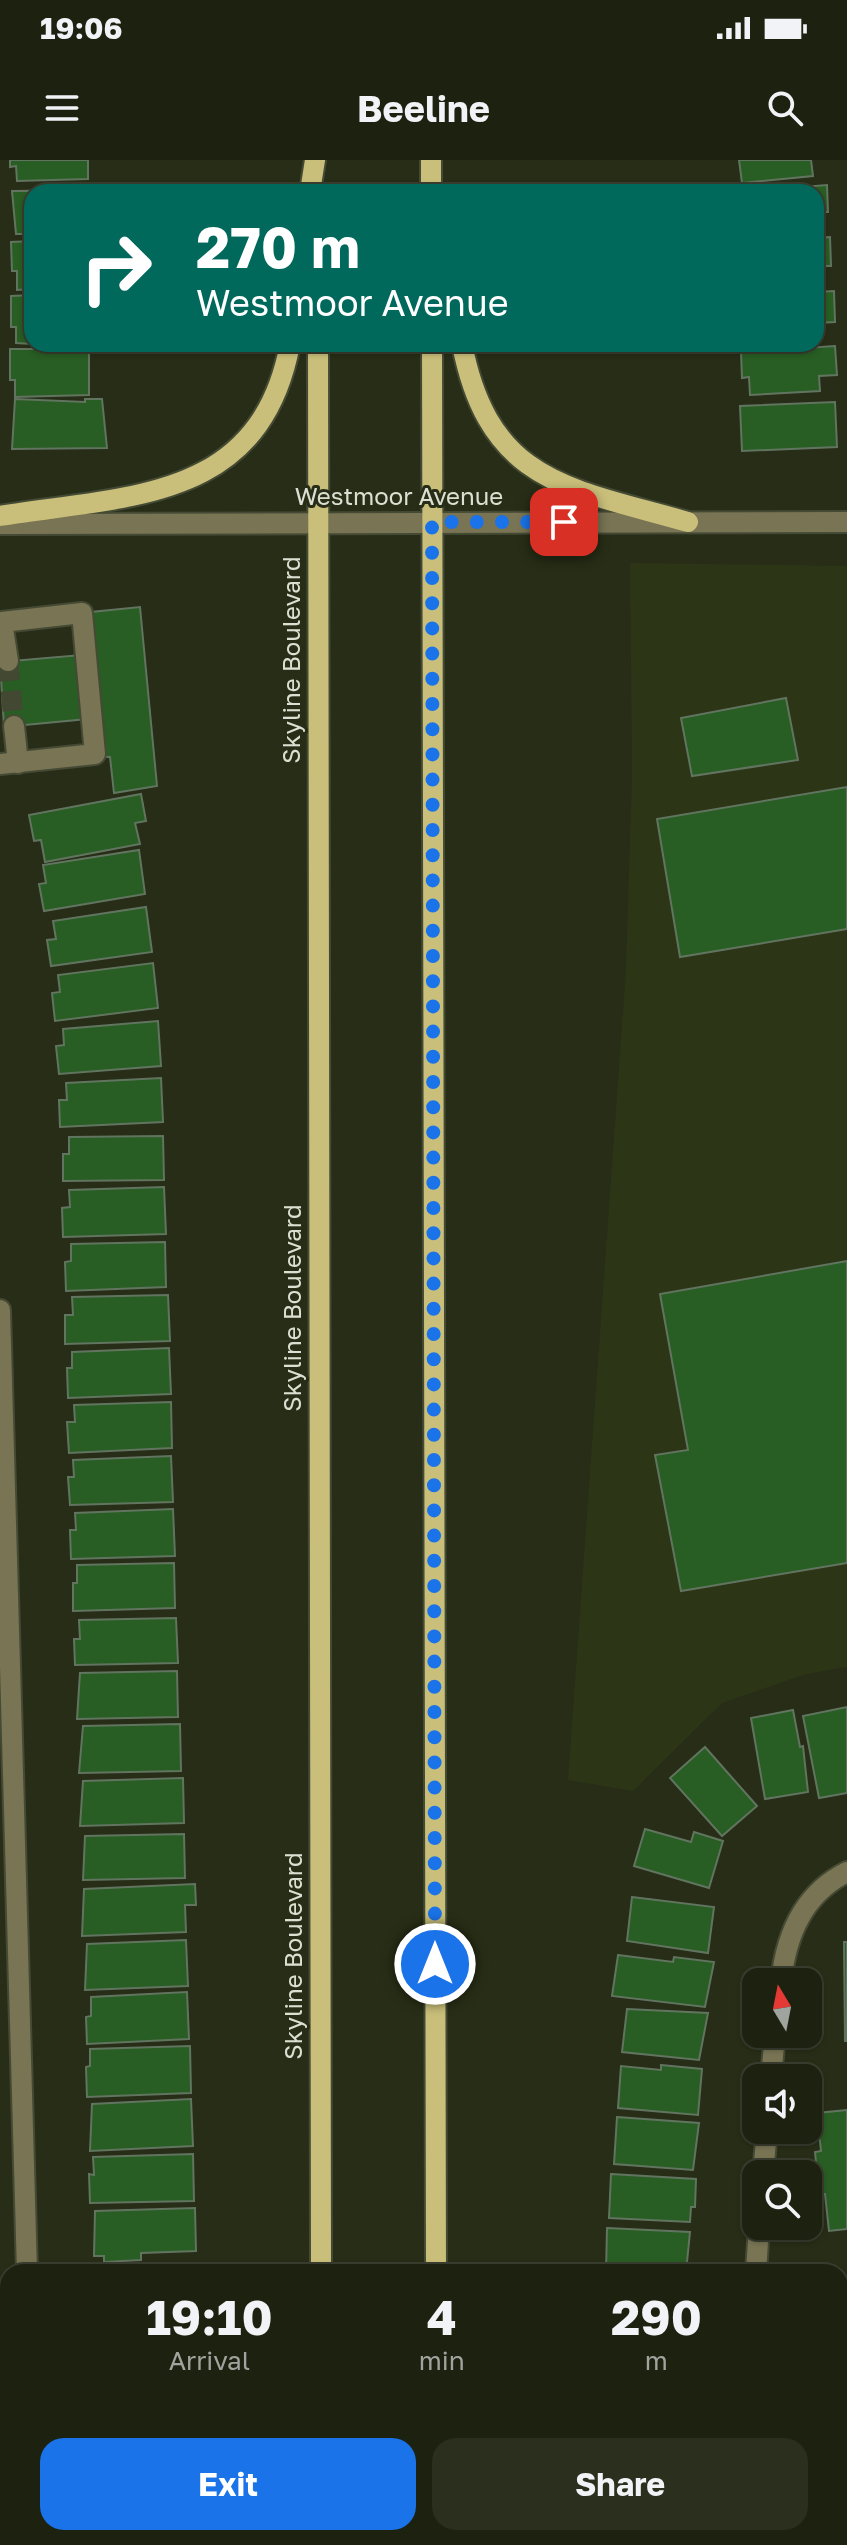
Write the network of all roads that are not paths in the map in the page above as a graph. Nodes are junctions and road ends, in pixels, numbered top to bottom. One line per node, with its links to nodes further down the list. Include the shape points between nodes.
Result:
1 (316, 160): 3 (main road); 4 (main road)
2 (431, 160): 5 (main road)
3 (312, 184)
4 (318, 184)
5 (431, 184)
6 (288, 352): 10 (main road, via 267,416 244,443 194,478 151,491)
7 (318, 352): 15 (main road, Skyline Boulevard)
8 (432, 352): 11 (main road)
9 (464, 352): 12 (main road, via 489,422 525,465 554,483)
10 (0, 516)
11 (432, 522): 12 (street, Westmoor Avenue); 15 (street, Westmoor Avenue); 25 (main road)
12 (688, 522): 13 (street, Westmoor Avenue)
13 (847, 522)
14 (0, 524): 15 (street, Westmoor Avenue)
15 (318, 524): 24 (main road, Skyline Boulevard)
16 (8, 661): 18 (street, via 2,622 82,613 95,754)
17 (14, 726): 18 (street)
18 (9, 763)
19 (0, 1310): 23 (street)
20 (847, 1872): 21 (street, via 820,1890 799,1916)
21 (783, 1968)
22 (758, 2240): 26 (street)
23 (27, 2264)
24 (321, 2264)
25 (436, 2264)
26 (757, 2264)

